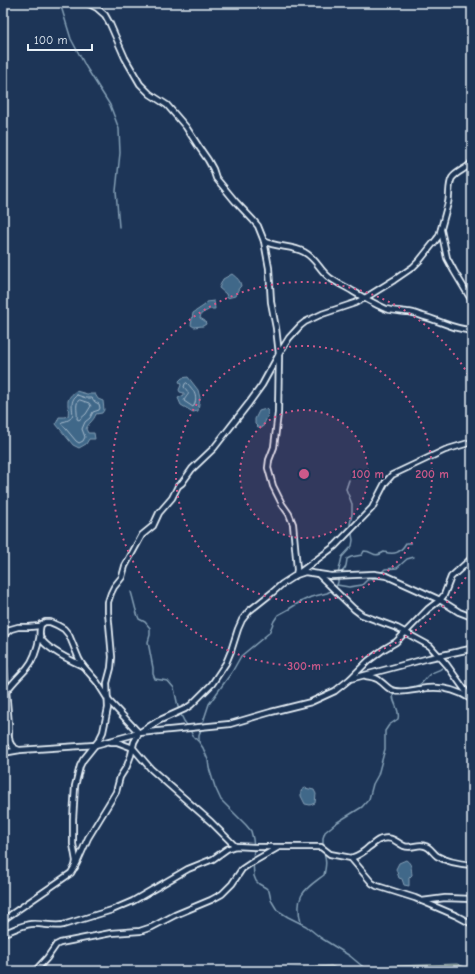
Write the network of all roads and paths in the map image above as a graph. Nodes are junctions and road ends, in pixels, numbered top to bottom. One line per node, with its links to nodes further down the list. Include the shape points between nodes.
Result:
1 (87, 3): 4 (street, via 105,16 140,84 167,105 186,127 208,160 216,178 258,226)
2 (472, 162): 3 (street, via 451,179 449,202)
3 (441, 230): 5 (street, via 436,240 413,267); 6 (street, via 447,258)
4 (264, 240): 5 (street, via 270,244 303,251 312,257 329,277); 8 (street)
5 (365, 298): 7 (street, via 386,309 409,312 450,326); 8 (street, via 305,322 289,338)
6 (472, 301)
7 (472, 330)
8 (279, 354): 12 (street, via 278,412 274,447 268,468 273,486 293,524); 27 (street, via 249,403 214,448 178,486 153,526 142,535 125,566 122,577 111,593 108,602 112,657 107,683)
9 (472, 442): 12 (street, via 445,450 392,475 372,508 350,531 335,546)
10 (471, 561): 13 (street, via 451,577)
11 (318, 574): 12 (street, via 305,572); 13 (street, via 386,576); 16 (street, via 362,615)
12 (296, 575): 29 (street, via 250,611 238,629 226,663 212,684 185,709)
13 (440, 600): 14 (street); 16 (street)
14 (472, 617)
15 (41, 624): 17 (street); 18 (street, via 11,629); 22 (street, via 50,622 64,629)
16 (406, 632): 21 (street, via 430,646); 24 (street, via 368,661)
17 (40, 636): 22 (street, via 58,653); 25 (street, via 28,667)
18 (3, 637)
19 (471, 648): 21 (street)
20 (3, 654): 25 (street)
21 (439, 656): 23 (street); 26 (street)
22 (83, 666): 27 (street)
23 (364, 675): 24 (street); 26 (street, via 376,678 388,689 396,692 434,687 462,693)
24 (350, 679): 29 (street, via 335,691 311,702 230,724)
25 (6, 692): 28 (street)
26 (472, 700)
27 (109, 701): 29 (street); 31 (street, via 103,732)
28 (8, 733): 33 (street); 34 (street, via 9,743)
29 (139, 733): 30 (street); 32 (street)
30 (108, 742): 31 (street); 32 (street, via 117,742)
31 (95, 745): 34 (street); 40 (street, via 80,766 75,786)
32 (133, 748): 36 (street, via 151,770); 40 (street, via 116,792 88,838)
33 (3, 749)
34 (20, 750): 35 (street)
35 (3, 753)
36 (235, 846): 37 (street); 45 (street, via 112,910 63,925 31,924)
37 (278, 847): 38 (street, via 321,848 330,854); 46 (street, via 242,869 222,894 211,900 140,931 111,933 56,944)
38 (351, 858): 39 (street, via 376,841 389,838 409,847 425,846 438,857); 42 (street, via 372,883)
39 (472, 865)
40 (75, 867): 43 (street, via 71,873)
41 (472, 899): 42 (street, via 445,898)
42 (422, 901): 44 (street)
43 (3, 920)
44 (472, 924)
45 (3, 933)
46 (35, 971)

